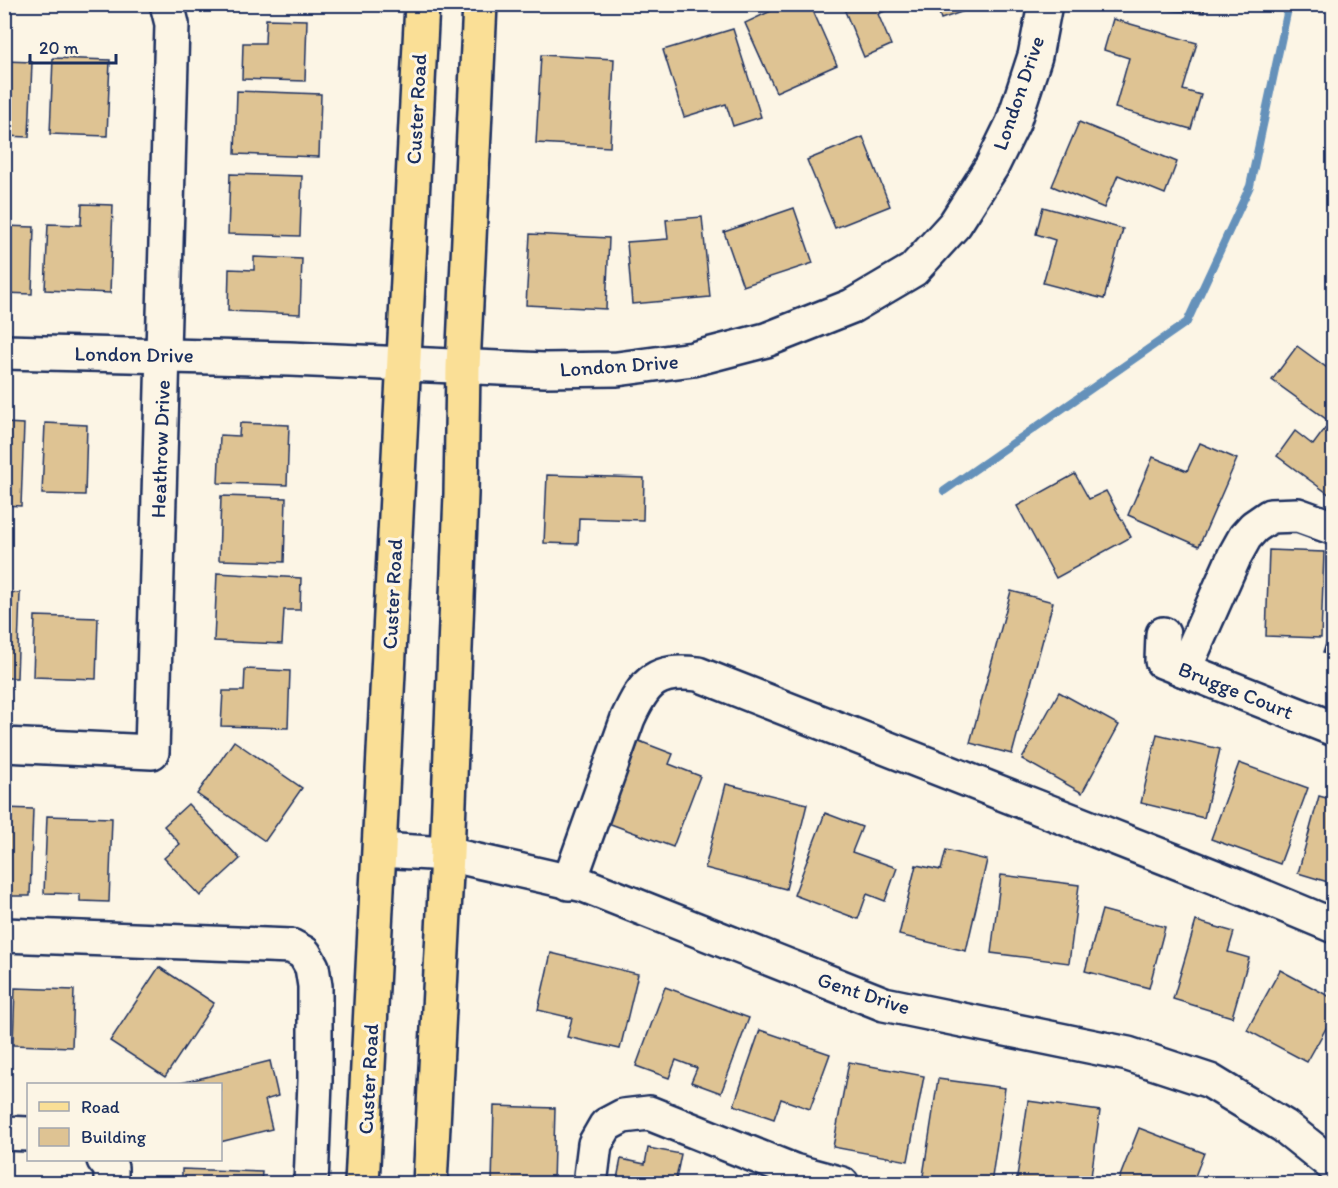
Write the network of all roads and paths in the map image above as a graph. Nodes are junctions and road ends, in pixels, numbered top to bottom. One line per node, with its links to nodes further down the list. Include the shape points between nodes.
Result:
1 (167, 4): 6 (street, Heathrow Drive, via 172,24)
2 (422, 4): 7 (main road, Custer Road)
3 (480, 4): 8 (main road)
4 (1046, 4): 8 (street, London Drive, via 1035,56 1013,123 992,166 955,224 913,270 841,310 766,340 693,359 617,369)
5 (4, 352): 6 (street, London Drive)
6 (162, 355): 7 (street, London Drive); 13 (street, Heathrow Drive, via 152,752)
7 (403, 364): 8 (street, London Drive); 14 (main road, Custer Road)
8 (463, 367): 15 (main road)
9 (1334, 528): 11 (street, via 1298,515 1270,516 1254,527 1235,555)
10 (1163, 634): 11 (street, Brugge Court, via 1162,661)
11 (1184, 670): 12 (street, Brugge Court)
12 (1334, 729)
13 (4, 745)
14 (380, 850): 15 (street, Gent Drive); 25 (main road, Custer Road)
15 (447, 854): 16 (street, Gent Drive); 26 (main road)
16 (569, 883): 17 (street, via 640,692 656,678 676,671 698,674); 22 (street, Gent Drive, via 584,885 884,1004 1128,1054 1210,1081 1284,1126)
17 (1334, 926)
18 (4, 935): 24 (street, via 291,946 304,952 315,986)
19 (4, 1133): 20 (street)
20 (27, 1134)
21 (105, 1161): 23 (street, via 111,1168)
22 (1334, 1166)
23 (111, 1184)
24 (311, 1184)
25 (362, 1184)
26 (430, 1184)
27 (590, 1184): 28 (street, via 595,1144 606,1125 623,1116 649,1113 794,1171)
28 (842, 1184)

